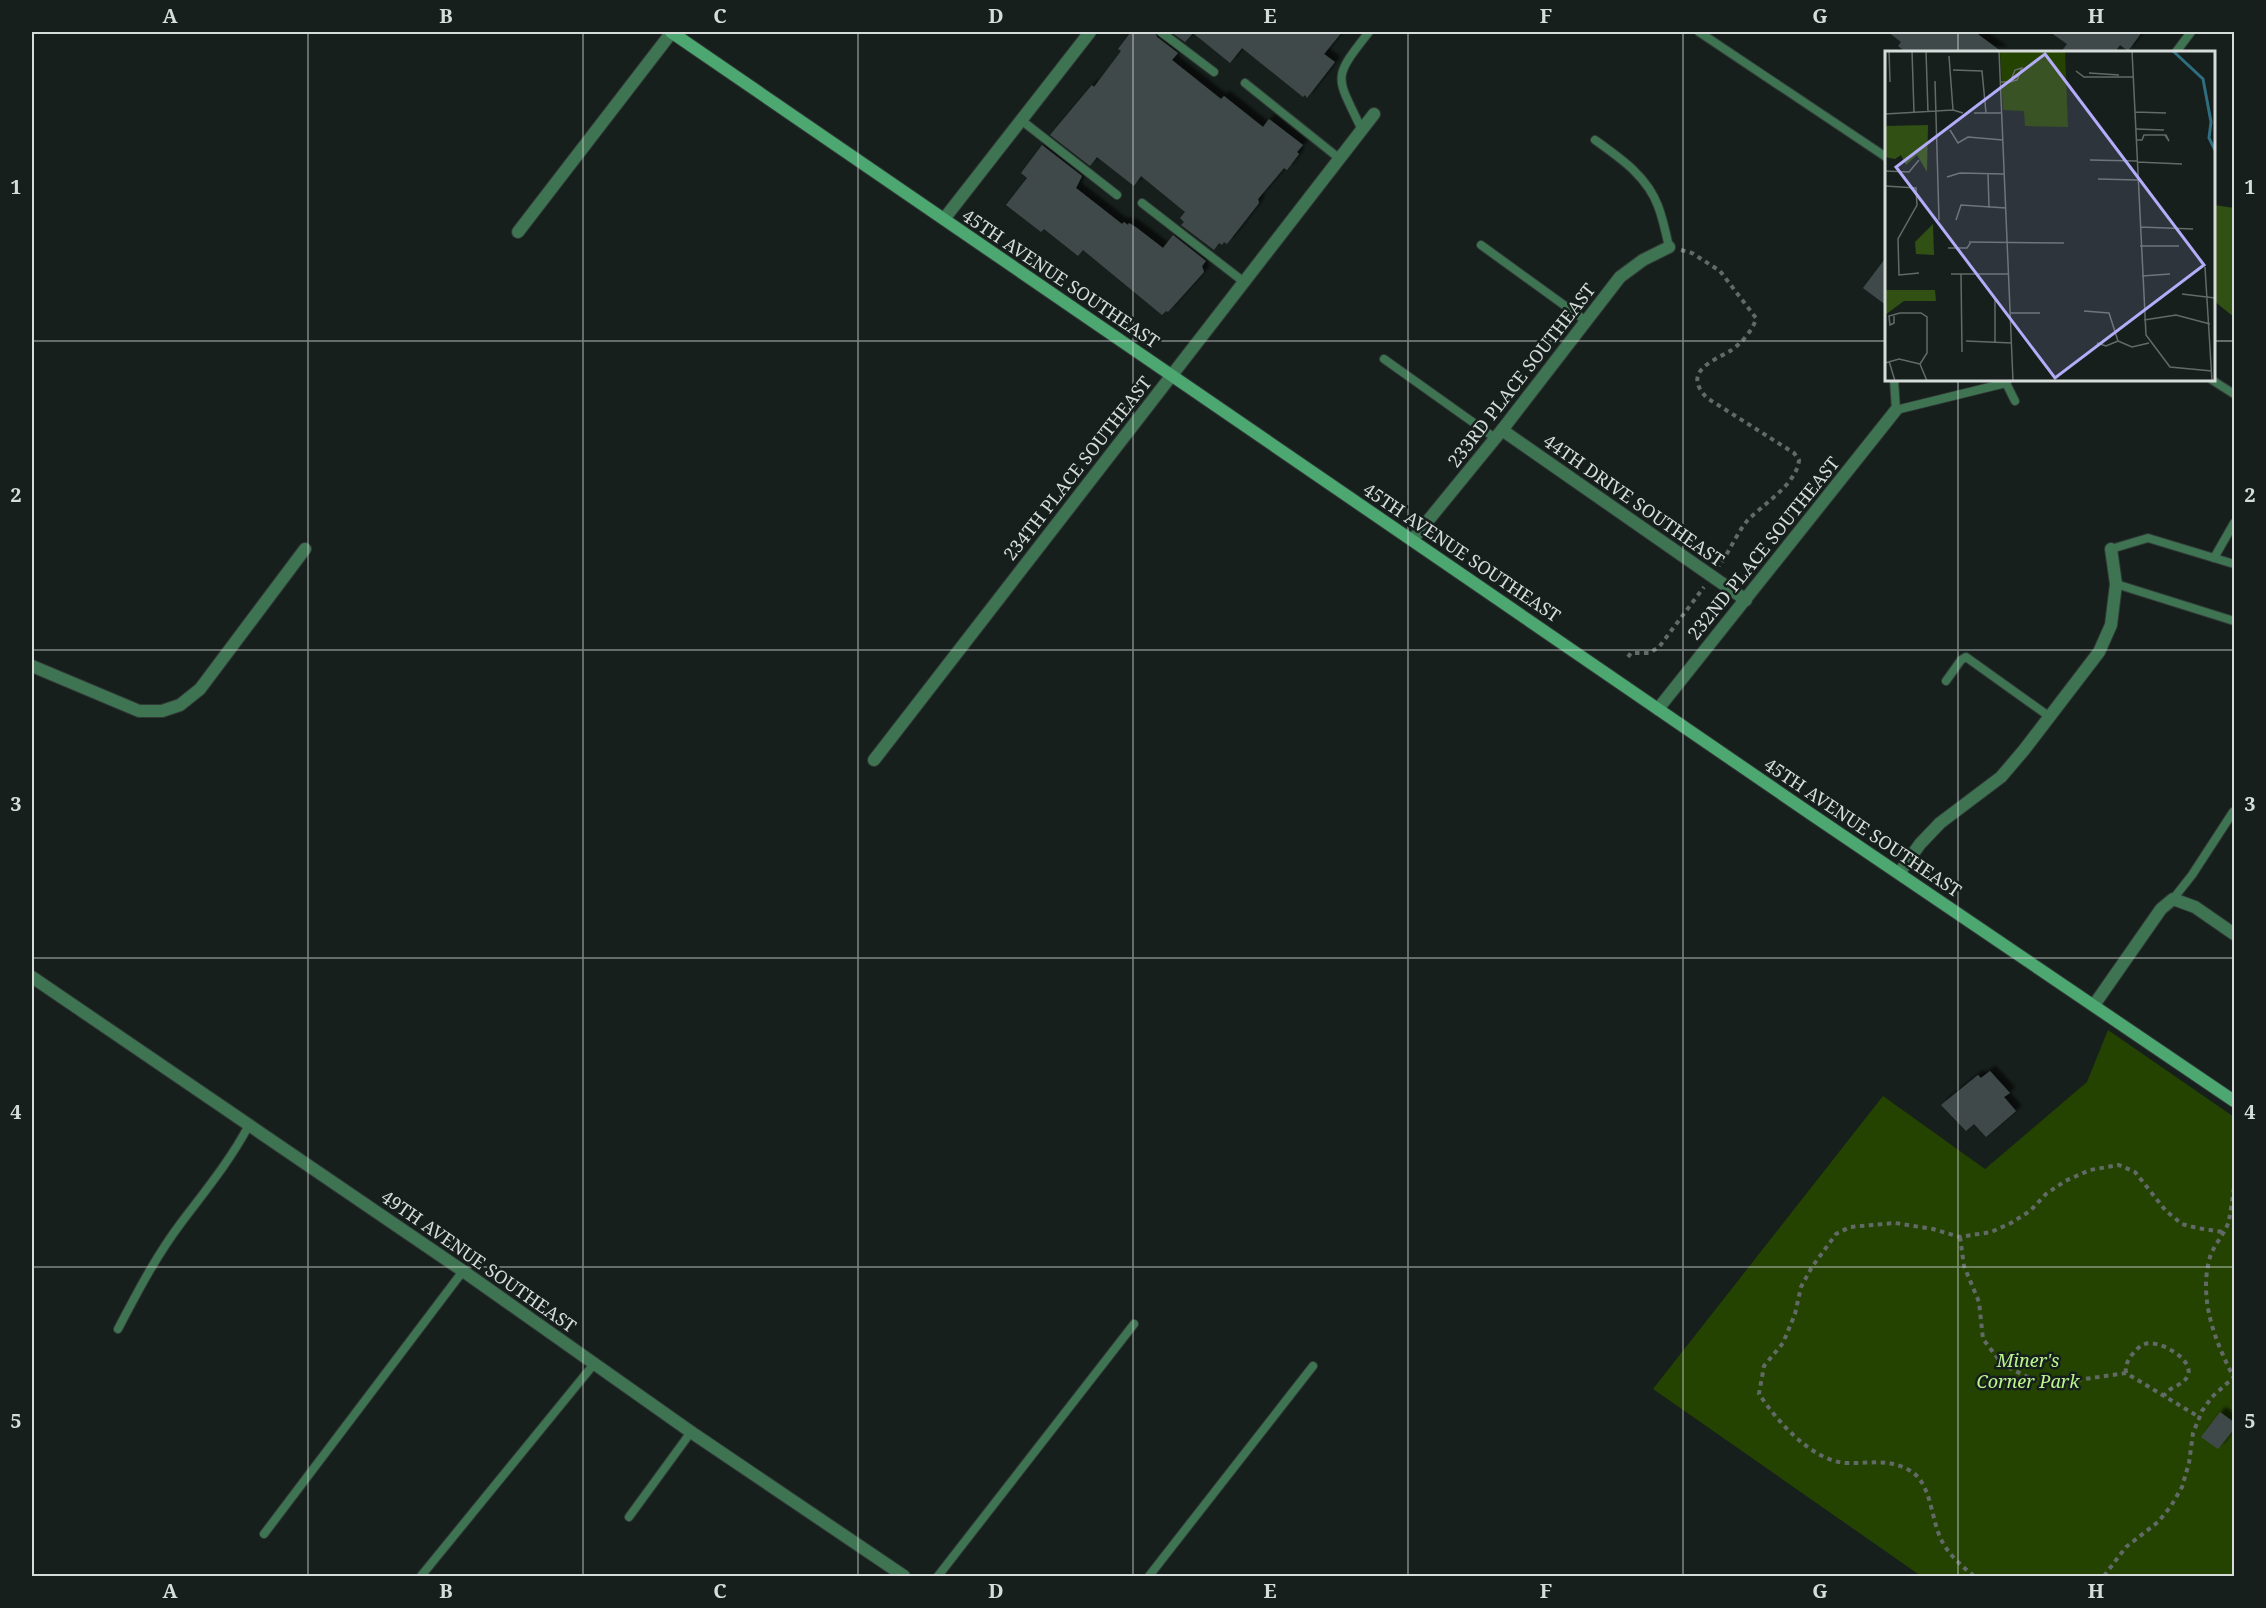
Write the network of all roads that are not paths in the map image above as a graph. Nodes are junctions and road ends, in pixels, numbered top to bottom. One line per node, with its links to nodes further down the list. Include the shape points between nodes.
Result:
1 (671, 32): 18 (street, 45TH AVENUE SOUTHEAST); 19 (street)
2 (1090, 32): 11 (street)
3 (1161, 32): 8 (lane)
4 (1369, 32): 12 (lane, via 1346,62 1340,78)
5 (1699, 32): 14 (lane)
6 (2191, 32): 7 (lane)
7 (2177, 51)
8 (1214, 72)
9 (1245, 83): 15 (lane)
10 (1374, 114): 12 (street, 234TH PLACE SOUTHEAST)
11 (1021, 120): 16 (lane); 18 (street)
12 (1362, 130): 15 (street, 234TH PLACE SOUTHEAST)
13 (1594, 140): 21 (lane, via 1635,170 1650,189)
14 (1885, 156)
15 (1340, 159): 22 (street, 234TH PLACE SOUTHEAST)
16 (1117, 195)
17 (1142, 203): 22 (lane)
18 (944, 219): 25 (street, 45TH AVENUE SOUTHEAST)
19 (518, 232)
20 (1481, 245): 23 (lane)
21 (1669, 247): 23 (street, 233RD PLACE SOUTHEAST, via 1620,277)
22 (1244, 282): 25 (street, 234TH PLACE SOUTHEAST)
23 (1586, 321): 32 (street, 233RD PLACE SOUTHEAST)
24 (1383, 359): 32 (lane)
25 (1172, 375): 34 (street, 45TH AVENUE SOUTHEAST); 46 (street, 234TH PLACE SOUTHEAST)
26 (1894, 381): 31 (lane)
27 (2007, 381): 30 (lane); 31 (lane)
28 (2214, 381): 29 (lane)
29 (2235, 394)
30 (2015, 401)
31 (1896, 410): 40 (street, 232ND PLACE SOUTHEAST)
32 (1499, 434): 34 (street, 233RD PLACE SOUTHEAST); 40 (street, 44TH DRIVE SOUTHEAST)
33 (2235, 523): 37 (lane)
34 (1413, 539): 44 (street, 45TH AVENUE SOUTHEAST)
35 (305, 549): 42 (street, via 200,689 180,705 162,711 139,711)
36 (2111, 549): 37 (lane, via 2148,538); 39 (street)
37 (2214, 558): 38 (lane)
38 (2235, 564)
39 (2116, 584): 41 (lane); 45 (street, via 2111,625 2099,652)
40 (1746, 600): 44 (street, 232ND PLACE SOUTHEAST)
41 (2235, 621)
42 (32, 666)
43 (1946, 681): 45 (lane, via 1966,657)
44 (1658, 709): 48 (street, 45TH AVENUE SOUTHEAST)
45 (2050, 717): 48 (street, via 2001,777 1940,823)
46 (873, 760)
47 (2233, 812): 49 (lane)
48 (1900, 872): 52 (street, 45TH AVENUE SOUTHEAST)
49 (2173, 899): 50 (street, via 2195,907); 52 (street, via 2161,909)
50 (2235, 934)
51 (32, 977): 54 (street, 49TH AVENUE SOUTHEAST)
52 (2094, 1005): 53 (street, 45TH AVENUE SOUTHEAST)
53 (2235, 1101)
54 (249, 1125): 55 (street, 49TH AVENUE SOUTHEAST); 57 (lane, via 236,1150 180,1224)
55 (463, 1271): 58 (street, 49TH AVENUE SOUTHEAST); 62 (lane)
56 (1134, 1324): 65 (lane)
57 (118, 1329)
58 (594, 1364): 60 (street, 49TH AVENUE SOUTHEAST); 63 (lane)
59 (1313, 1366): 66 (lane)
60 (691, 1432): 61 (lane); 64 (street, 49TH AVENUE SOUTHEAST)
61 (629, 1516)
62 (264, 1534)
63 (421, 1576)
64 (904, 1576)
65 (938, 1576)
66 (1149, 1576)

